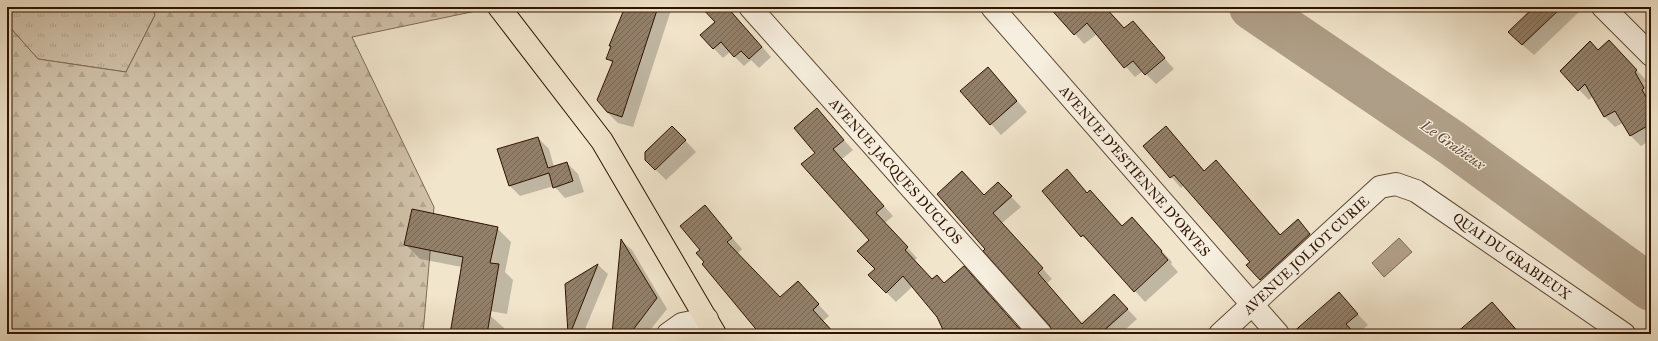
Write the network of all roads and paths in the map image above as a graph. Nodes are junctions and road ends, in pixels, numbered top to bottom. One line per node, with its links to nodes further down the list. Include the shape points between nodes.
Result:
1 (499, 7): 8 (main road, via 602,141)
2 (750, 7): 10 (street, AVENUE JACQUES DUCLOS)
3 (992, 7): 7 (street, AVENUE D'ESTIENNE D'ORVES)
4 (1603, 7): 5 (street)
5 (1651, 55)
6 (1396, 184): 7 (street, AVENUE JOLIOT CURIE, via 1380,187); 13 (street, QUAI DU GRABIEUX, via 1416,192)
7 (1252, 305): 11 (street, AVENUE JOLIOT CURIE); 12 (street, AVENUE D'ESTIENNE D'ORVES)
8 (709, 329): 9 (street, via 682,324)
9 (668, 334)
10 (1041, 334)
11 (1220, 334)
12 (1278, 334)
13 (1624, 334)

